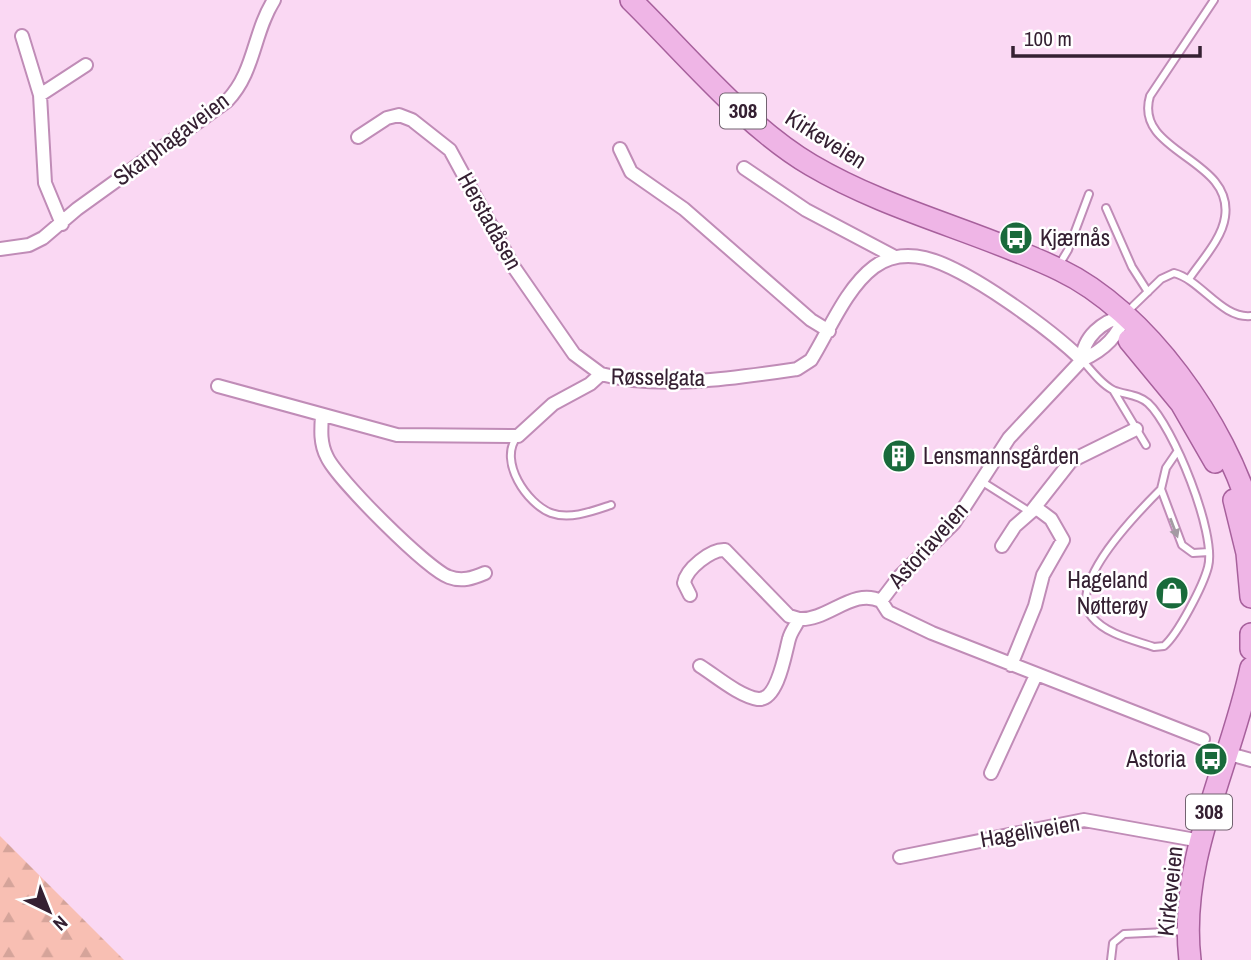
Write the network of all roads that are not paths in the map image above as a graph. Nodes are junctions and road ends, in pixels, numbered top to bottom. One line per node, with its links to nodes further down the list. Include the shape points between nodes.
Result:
1 (274, 0): 12 (street, Skarphagaveien, via 259,28 239,89)
2 (631, 0): 15 (main road, Kirkeveien / 308, via 751,119 808,164 873,197)
3 (1214, 0): 16 (lane, via 1147,107 1155,132 1212,178 1224,200 1220,232)
4 (22, 36): 6 (street)
5 (86, 65): 6 (street)
6 (40, 95): 12 (street, via 45,183)
7 (358, 137): 22 (street, Herstadåsen, via 399,115 445,145 513,266 574,354)
8 (620, 149): 20 (street, via 631,172 684,209)
9 (744, 168): 14 (street, via 806,210)
10 (1089, 194): 15 (lane, via 1069,250)
11 (1106, 208): 17 (lane)
12 (62, 224): 13 (street, Skarphagaveien, via 29,246)
13 (0, 249)
14 (895, 257): 20 (street, Røsselgata, via 866,274); 21 (street, via 923,257 965,276)
15 (1055, 272): 19 (main road, Kirkeveien / 308)
16 (1189, 279): 17 (lane, via 1167,274); 18 (lane, via 1234,313)
17 (1148, 292): 19 (lane)
18 (1251, 316)
19 (1117, 322): 21 (street, Astoriaveien, via 1083,347); 34 (main road, Kirkeveien / 308, via 1164,356 1198,402 1229,456); 39 (main road, Kirkeveien / 308, via 1181,403 1229,489 1244,541)
20 (829, 331): 22 (street, Røsselgata, via 811,360 797,369 697,380 622,380)
21 (1082, 360): 24 (lane); 30 (street, Astoriaveien, via 1015,430)
22 (601, 374): 27 (street, Røsselgata, via 553,404)
23 (218, 386): 25 (street)
24 (1113, 390): 26 (lane); 29 (lane, via 1148,403)
25 (322, 415): 27 (street, via 397,435); 37 (street, via 321,443 328,461 363,500 445,575 463,580)
26 (1136, 429): 28 (lane); 33 (street, via 1071,461)
27 (518, 436): 32 (lane, via 511,447 514,470 527,495 541,507 566,516)
28 (1146, 445)
29 (1177, 452): 31 (lane, via 1166,468); 36 (lane, via 1204,518)
30 (981, 481): 33 (lane); 40 (street, Astoriaveien, via 954,523)
31 (1161, 489): 36 (lane, one-way to 36, via 1177,536 1193,553); 36 (lane, via 1105,551 1084,599 1091,616 1108,630 1154,647 1164,646 1178,630 1209,566)
32 (611, 505)
33 (1033, 510): 35 (street); 44 (street, via 1051,519 1063,540 1043,575)
34 (1251, 515)
35 (1002, 546)
36 (1206, 553)
37 (485, 573)
38 (690, 594): 41 (street, via 684,583 688,574 712,552 725,550 789,616)
39 (1251, 597)
40 (881, 601): 41 (street, Astoriaveien, via 863,597 817,618); 44 (street, Astoriaveien, via 897,618)
41 (799, 620): 45 (street, via 777,681 764,698 753,697)
42 (1251, 634): 43 (main road)
43 (1251, 649)
44 (1011, 665): 47 (street, Astoriaveien)
45 (700, 666)
46 (1251, 668): 49 (main road, Kirkeveien / 308)
47 (1036, 675): 48 (street, Astoriaveien); 51 (street)
48 (1203, 739)
49 (1226, 753): 50 (street); 52 (main road, Kirkeveien / 308)
50 (1251, 760)
51 (991, 773)
52 (1201, 841): 53 (street, Hageliveien, via 1084,820); 54 (main road, Kirkeveien / 308)
53 (900, 857)
54 (1189, 931): 55 (lane, via 1124,934 1113,943); 56 (main road, Kirkeveien / 308)
55 (1111, 960)
56 (1190, 960)

